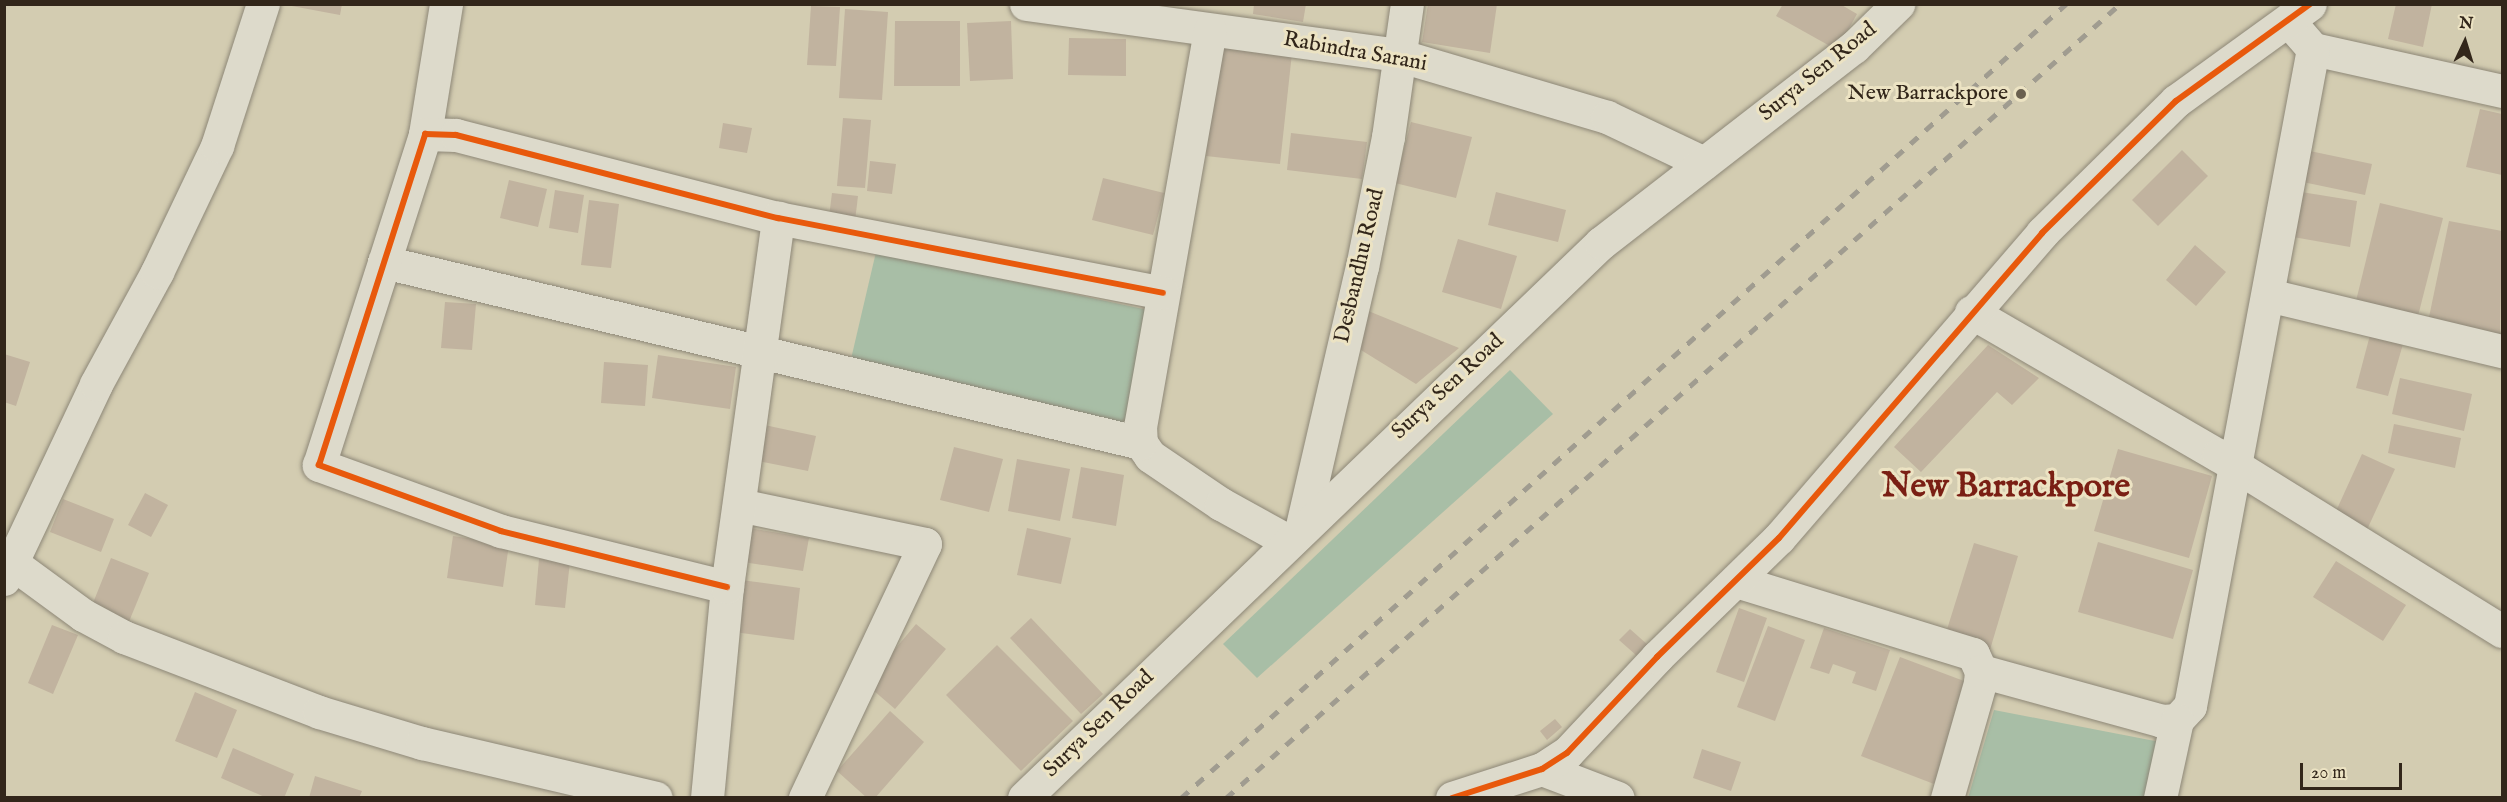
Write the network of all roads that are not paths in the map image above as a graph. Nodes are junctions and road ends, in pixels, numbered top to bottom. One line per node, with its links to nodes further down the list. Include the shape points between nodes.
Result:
1 (262, 4): 24 (street, via 217,146 158,272 96,384)
2 (447, 4): 11 (street)
3 (1026, 4): 7 (street, Rabindra Sarani)
4 (1407, 4): 9 (street, Desbandhu Road)
5 (1892, 6): 12 (street, Surya Sen Road, via 1854,47)
6 (2299, 13): 8 (street); 17 (street, via 2176,101 2042,233)
7 (1210, 30): 9 (street, Rabindra Sarani); 15 (street)
8 (2313, 49): 10 (street); 16 (street)
9 (1398, 55): 12 (street, Rabindra Sarani, via 1595,113); 23 (street, Desbandhu Road, via 1388,137 1362,267)
10 (2502, 91)
11 (426, 134): 13 (street, via 456,135); 14 (street)
12 (1704, 163): 23 (street, Surya Sen Road, via 1601,243)
13 (778, 218): 15 (street); 19 (street)
14 (384, 262): 19 (street); 26 (street, via 319,465 501,531)
15 (1163, 293): 20 (street, via 1140,426)
16 (2268, 295): 18 (street); 21 (street)
17 (1971, 312): 21 (street); 25 (street, via 1779,538)
18 (2502, 351)
19 (760, 354): 20 (street); 22 (street)
20 (1142, 443): 23 (street, via 1159,462 1221,504)
21 (2233, 465): 27 (street); 29 (street, via 2190,706)
22 (739, 505): 26 (street); 33 (street, via 925,544)
23 (1295, 533): 34 (street, Surya Sen Road)
24 (8, 571): 31 (street, via 124,637 309,708 422,743)
25 (1736, 581): 28 (street, via 1955,647 1973,654); 30 (street, via 1567,753)
26 (727, 587): 32 (street)
27 (2502, 632)
28 (1982, 672): 29 (street, via 2162,722); 37 (street)
29 (2177, 720): 38 (street)
30 (1542, 769): 35 (street); 36 (street)
31 (656, 798)
32 (707, 798)
33 (805, 798)
34 (1024, 798)
35 (1452, 798)
36 (1618, 798)
37 (1947, 798)
38 (2160, 798)

